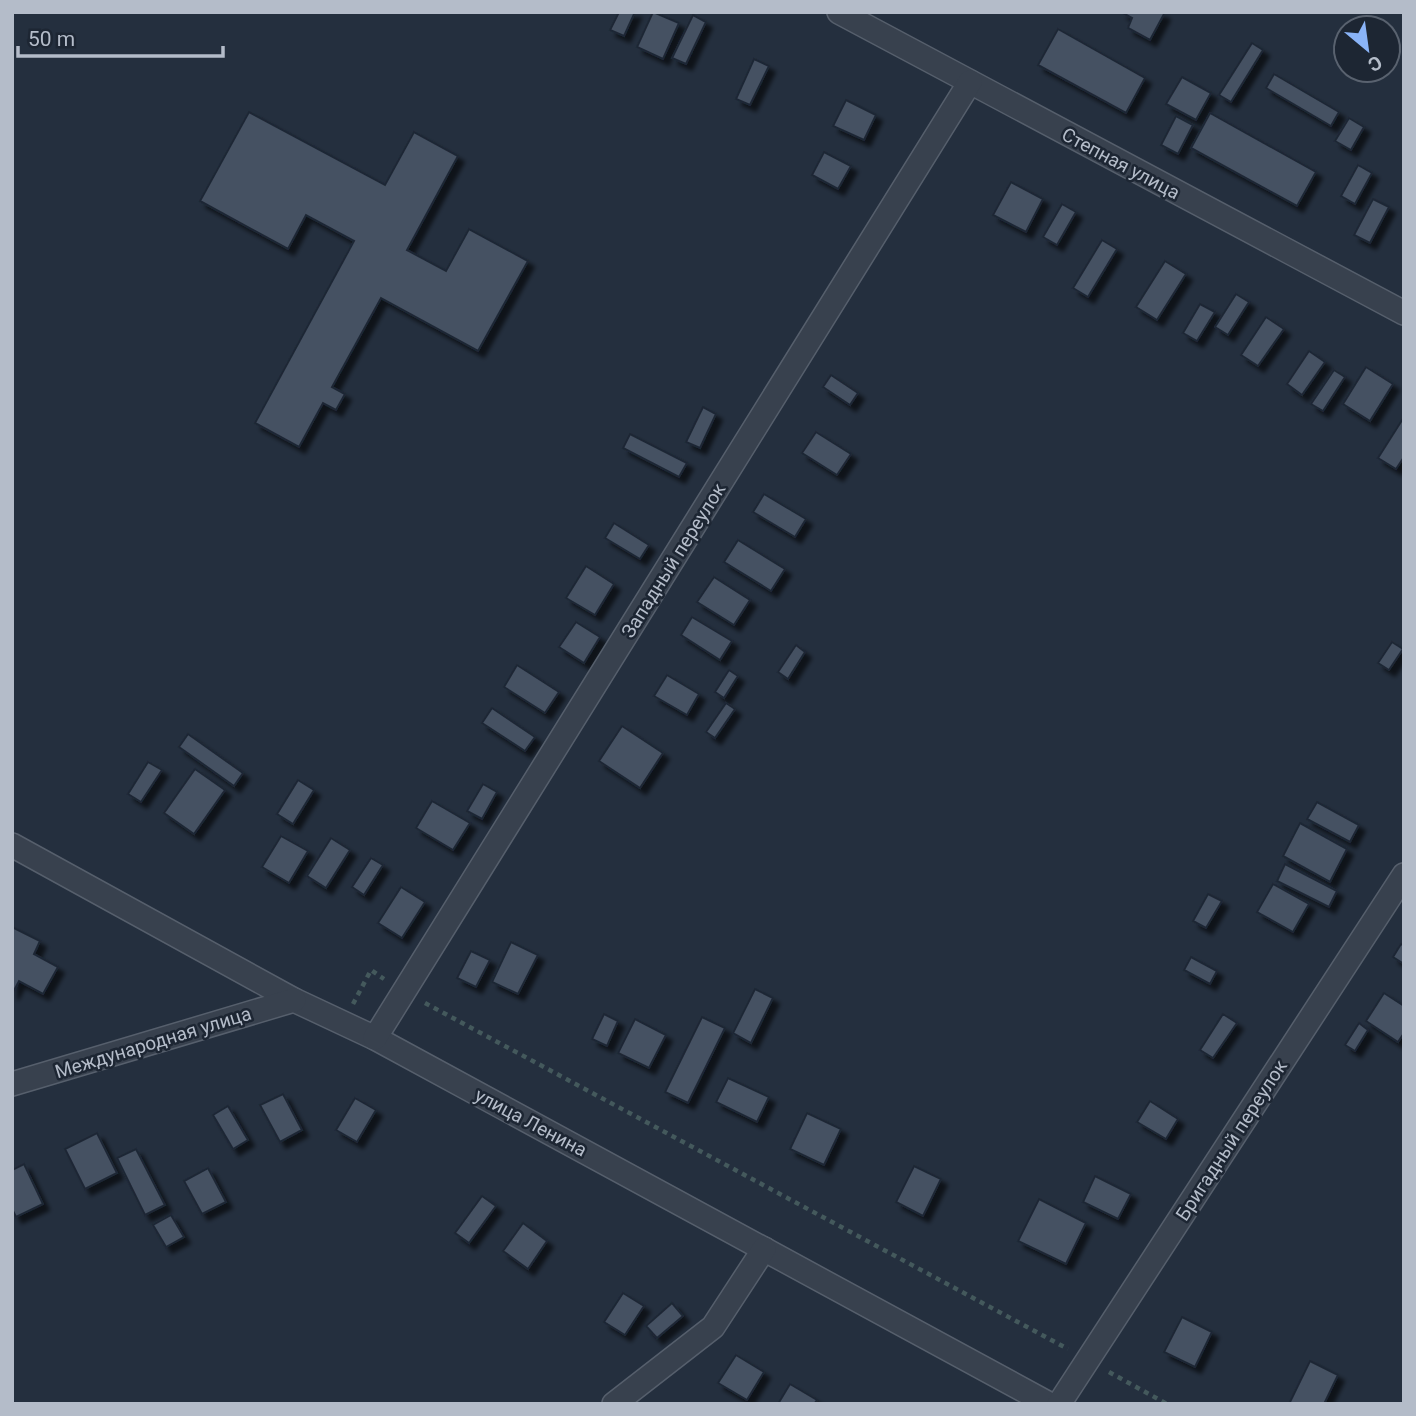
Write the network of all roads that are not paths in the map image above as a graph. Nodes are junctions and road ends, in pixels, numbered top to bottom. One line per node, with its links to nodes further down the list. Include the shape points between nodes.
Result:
1 (839, 12): 2 (street, Степная улица)
2 (970, 82): 3 (street, Степная улица); 7 (street, Западный переулок)
3 (1404, 313)
4 (12, 845): 6 (street, улица Ленина)
5 (1404, 875): 12 (street, Бригадный переулок)
6 (294, 1000): 7 (street, улица Ленина); 8 (street, Международная улица)
7 (375, 1038): 9 (street, улица Ленина)
8 (12, 1084)
9 (765, 1249): 10 (street, via 713,1327); 11 (street, улица Ленина)
10 (614, 1404)
11 (1049, 1404)
12 (1059, 1404)

